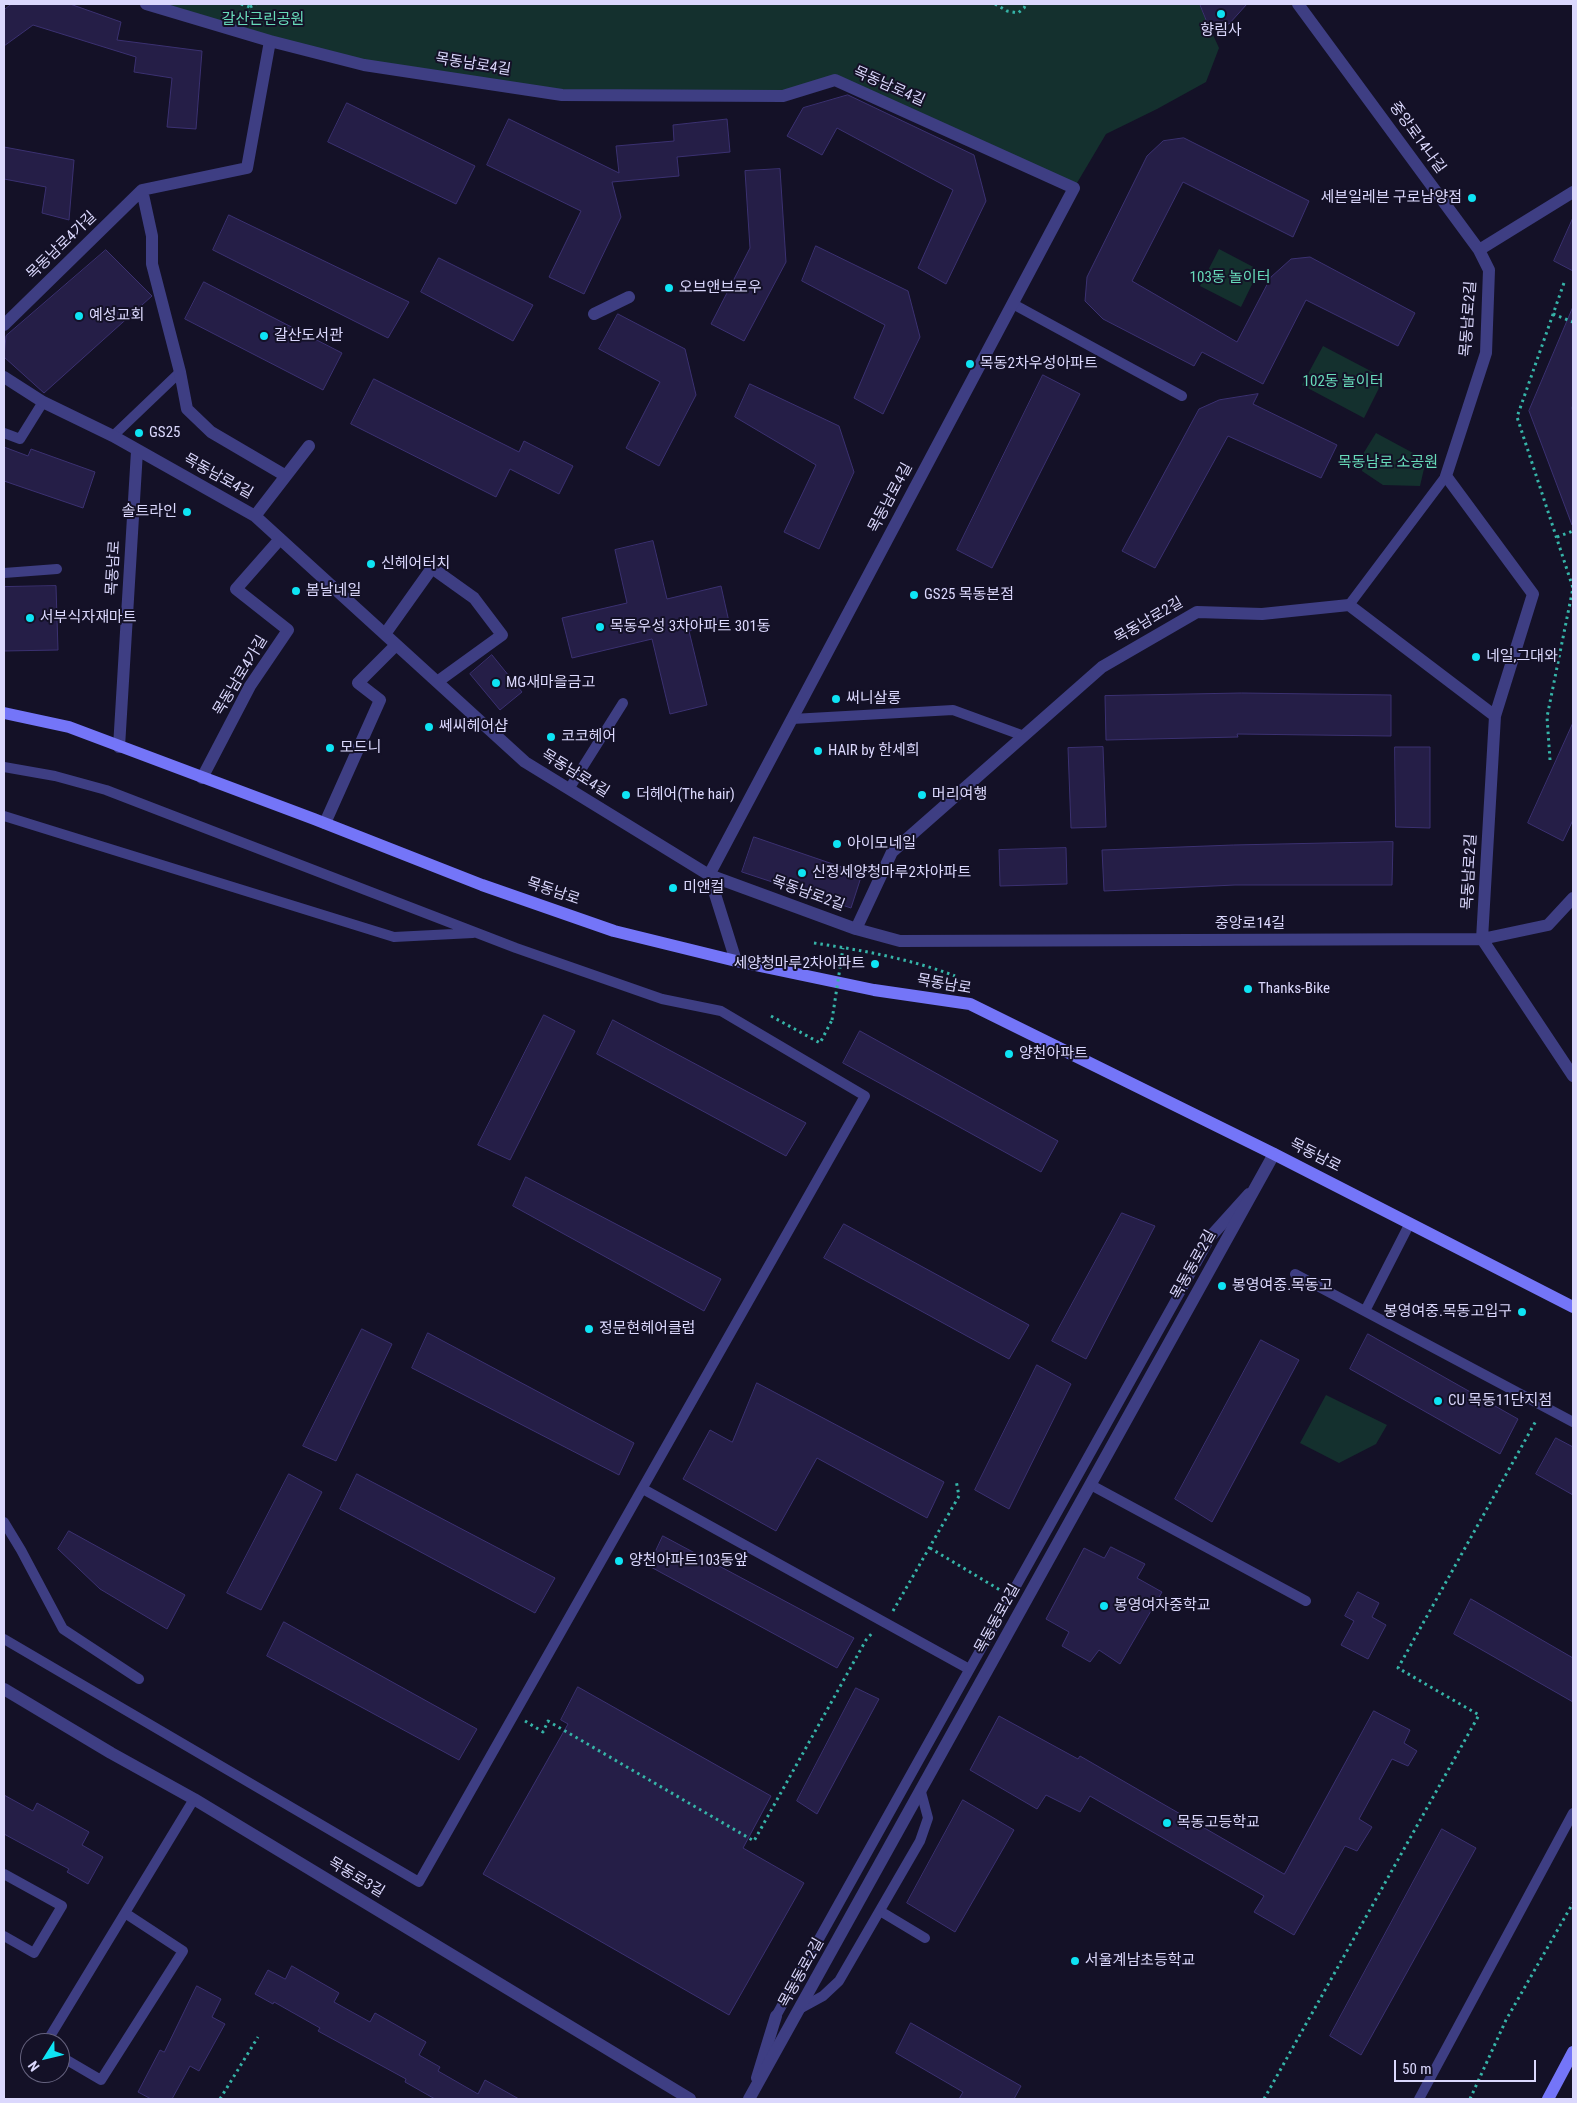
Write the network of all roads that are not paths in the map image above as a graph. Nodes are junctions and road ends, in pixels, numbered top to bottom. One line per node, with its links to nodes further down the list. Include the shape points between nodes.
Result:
1 (146, 4): 3 (street)
2 (1298, 4): 6 (street, 중앙로14나길)
3 (270, 41): 4 (street, via 247,168); 8 (street, 목동남로4길, via 364,65 562,95 783,96 835,80 1074,188)
4 (142, 190): 10 (street, 목동남로4가길); 11 (street, via 152,236 152,264)
5 (1573, 192): 6 (street)
6 (1479, 250): 20 (street, 목동남로2길, via 1489,270 1486,353)
7 (629, 297): 9 (street)
8 (1013, 304): 13 (lane); 32 (street, 목동남로4길)
9 (594, 314)
10 (4, 325)
11 (180, 372): 16 (lane); 19 (street, via 187,409 211,432)
12 (4, 377): 14 (street, 목동남로4길)
13 (1182, 396)
14 (43, 402): 15 (lane, via 20,439); 16 (street, 목동남로4길)
15 (4, 433)
16 (113, 436): 18 (street, 목동남로4길)
17 (309, 446): 19 (street, 목동남로4길)
18 (137, 451): 21 (street, 목동남로4길); 34 (street, 목동남로)
19 (286, 476): 21 (street, 목동남로4길)
20 (1446, 476): 25 (lane, 목동남로2길); 31 (street, 목동남로2길, via 1533,594)
21 (255, 516): 22 (street, 목동남로4길)
22 (280, 539): 26 (street, 목동남로4길); 36 (street, 목동남로4가길, via 236,589 288,630 250,686)
23 (57, 569): 24 (lane)
24 (4, 573)
25 (1349, 605): 31 (street); 33 (street, 목동남로2길, via 1262,614 1197,612 1102,667)
26 (385, 634): 27 (street, 목동남로4길); 28 (street, via 432,568 474,598 502,635)
27 (396, 645): 28 (street, 목동남로4길); 39 (street, via 358,683 380,700)
28 (438, 682): 37 (street, 목동남로4길, via 525,762)
29 (624, 703): 37 (lane)
30 (4, 713): 34 (main road, 목동남로, via 69,728)
31 (1495, 716): 45 (street, 목동남로2길)
32 (792, 719): 33 (lane, via 954,710); 40 (street, 목동남로4길)
33 (1024, 736): 43 (street, 목동남로2길, via 892,852)
34 (119, 747): 36 (main road, 목동남로)
35 (4, 767): 44 (lane, via 106,790)
36 (202, 778): 39 (main road, 목동남로)
37 (569, 789): 40 (street, 목동남로4길)
38 (4, 816): 44 (lane, via 394,936)
39 (325, 823): 46 (main road, 목동남로, via 482,885 614,931)
40 (709, 875): 41 (street, 목동남로4길); 46 (street)
41 (758, 893): 43 (street, 목동남로2길)
42 (1573, 898): 45 (street, 중앙로14길, via 1548,925)
43 (856, 929): 45 (street, 중앙로14길, via 900,941)
44 (477, 933): 57 (lane, via 662,999 721,1011 865,1096)
45 (1482, 940): 47 (street)
46 (736, 961): 48 (main road, 목동남로, via 874,990 970,1004)
47 (1573, 1076)
48 (1274, 1154): 49 (street, 목동동로2길); 50 (main road, 목동남로)
49 (1257, 1184): 51 (street); 56 (street, 목동동로2길)
50 (1410, 1223): 53 (main road, 목동남로); 54 (lane)
51 (1212, 1234): 61 (lane, bridge)
52 (1295, 1274): 54 (lane)
53 (1573, 1307)
54 (1365, 1311): 55 (lane)
55 (1573, 1422)
56 (1091, 1485): 59 (lane); 64 (street, 목동동로2길)
57 (643, 1489): 60 (lane, via 419,1882); 61 (lane)
58 (4, 1522): 62 (lane, via 63,1629)
59 (1306, 1601)
60 (4, 1639)
61 (969, 1669): 73 (lane, bridge)
62 (139, 1679)
63 (4, 1689): 65 (street, 목동로3길)
64 (921, 1792): 68 (lane, via 928,1818 920,1841); 72 (street, 목동동로2길)
65 (194, 1799): 69 (lane); 78 (street, 목동로3길)
66 (1573, 1812): 79 (lane)
67 (4, 1874): 70 (lane, via 62,1906 34,1953)
68 (880, 1912): 71 (lane); 72 (lane, via 838,1981 824,1996)
69 (125, 1913): 74 (lane); 76 (lane, via 183,1951 101,2080)
70 (4, 1936)
71 (925, 1938)
72 (801, 2008): 77 (street, 목동동로2길)
73 (776, 2016): 77 (street)
74 (52, 2033)
75 (1573, 2052): 80 (main road)
76 (70, 2062)
77 (751, 2095)
78 (690, 2099)
79 (1419, 2099)
80 (1548, 2099)

